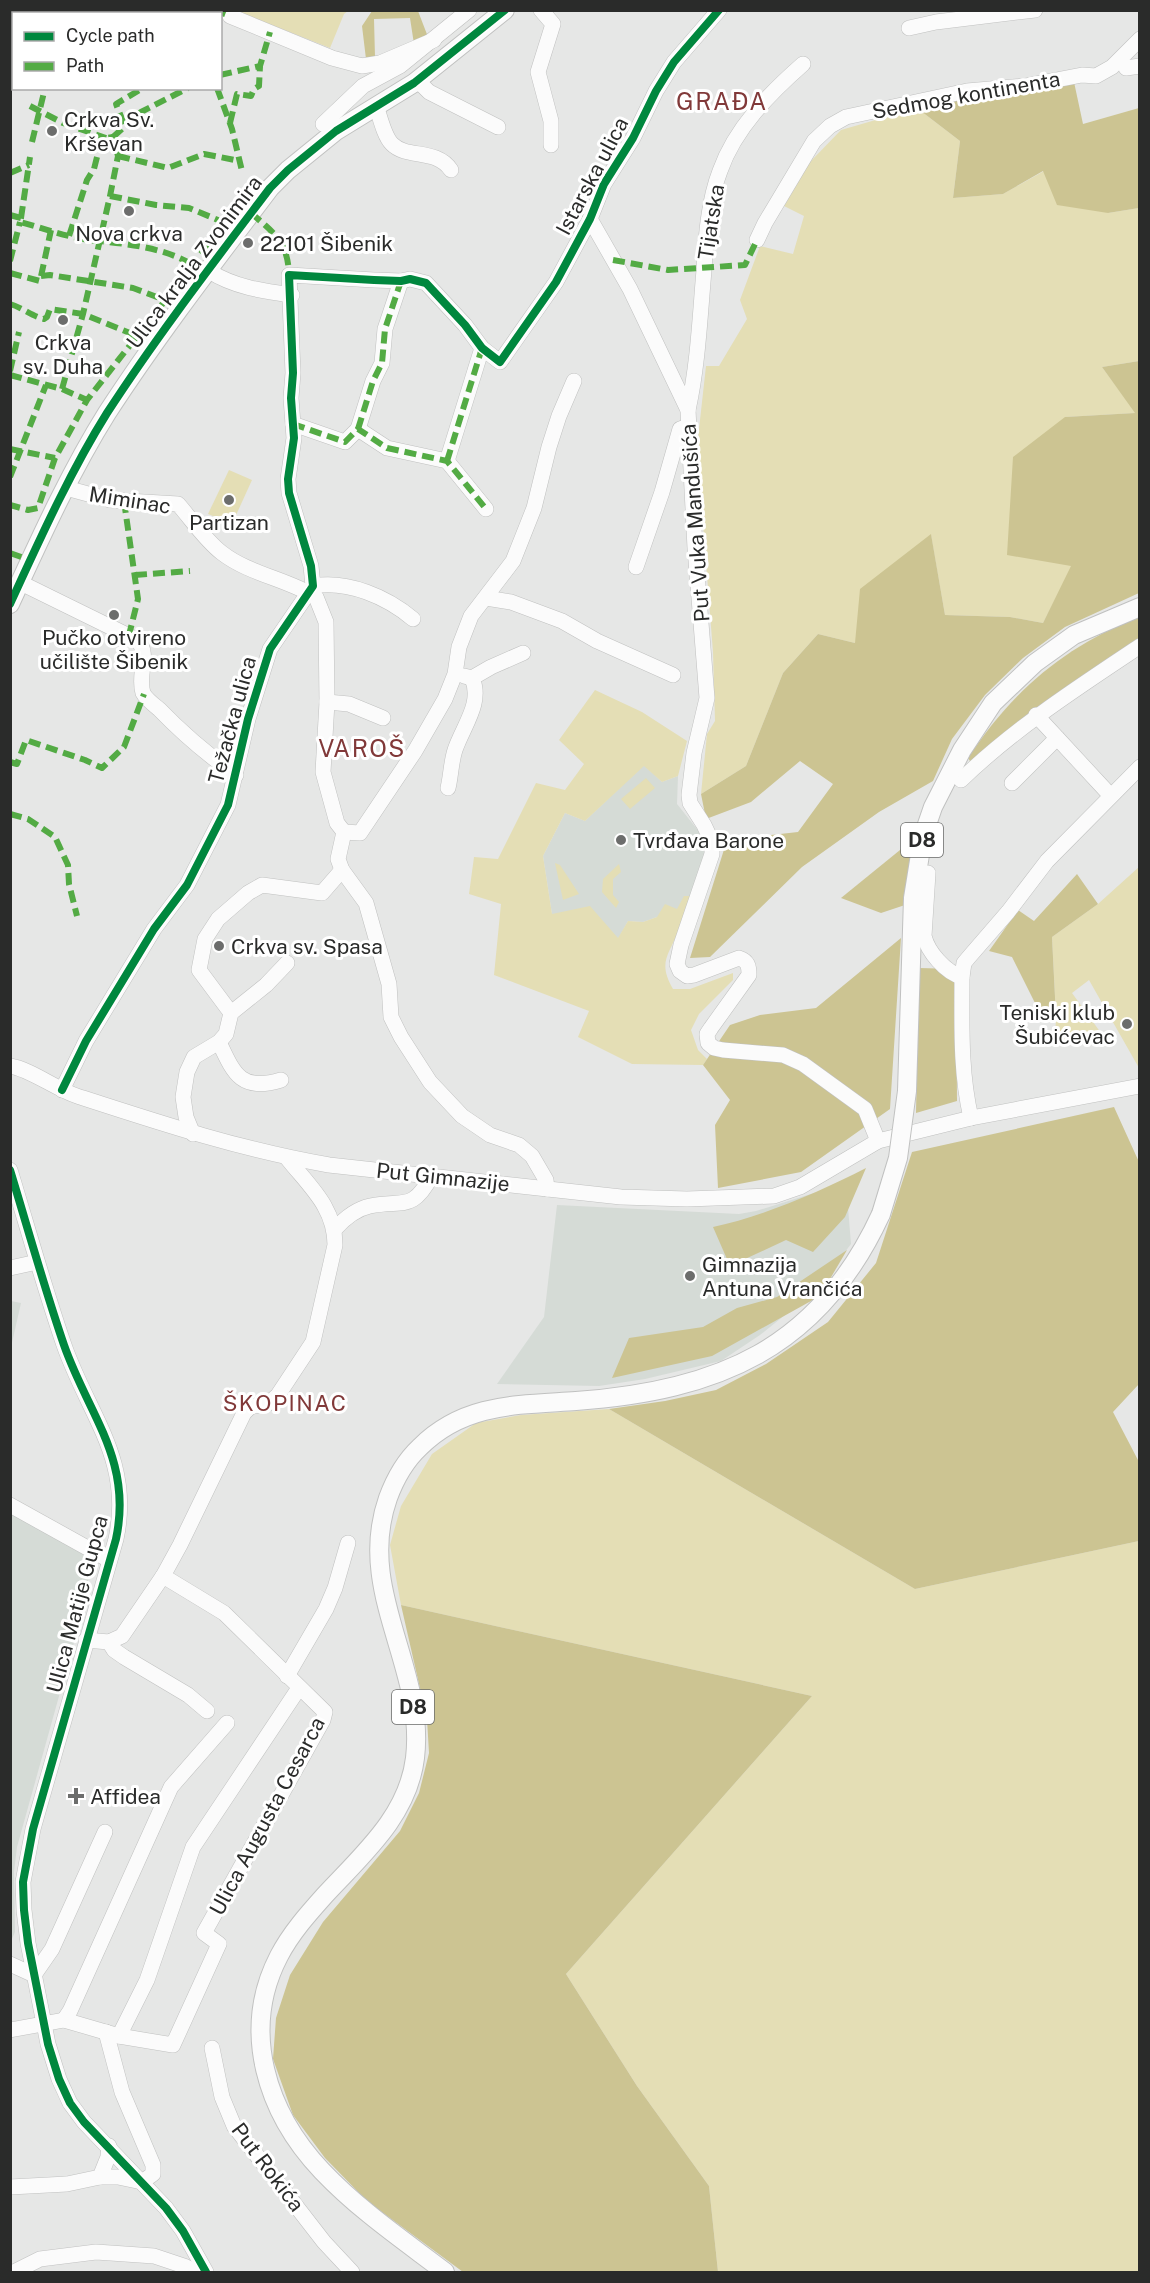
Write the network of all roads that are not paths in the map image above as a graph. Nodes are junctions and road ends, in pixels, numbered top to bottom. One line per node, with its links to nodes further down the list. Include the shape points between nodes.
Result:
1 (469, 10): 9 (street)
2 (505, 10): 11 (main road, Ulica kralja Zvonimira)
3 (541, 10): 15 (street, via 553,24 538,72 551,121)
4 (719, 10): 17 (street, Istarska ulica, via 674,62 656,91 633,138 604,183)
5 (1035, 10): 7 (street)
6 (230, 16): 9 (street, via 332,58 362,66 380,63)
7 (909, 28)
8 (1140, 39): 18 (street, Sedmog kontinenta, via 1112,68 1096,76 967,91 846,117 814,141)
9 (434, 40): 13 (street, via 400,66 363,86)
10 (804, 64): 24 (street, Tijatska, via 756,110 720,171 706,234)
11 (417, 80): 12 (main road, Ulica kralja Zvonimira); 14 (street, via 429,93)
12 (376, 105): 16 (street, via 392,144 429,155); 19 (main road, Ulica kralja Zvonimira, via 288,170 270,188)
13 (324, 124)
14 (498, 127)
15 (551, 145)
16 (451, 170)
17 (590, 219): 22 (street, Istarska ulica, via 556,282 500,362); 24 (street, Put Vuka Mandušića, via 630,289)
18 (757, 240)
19 (209, 271): 21 (street, via 251,290); 29 (main road, Ulica kralja Zvonimira, via 107,414)
20 (400, 281): 21 (street, via 290,275); 22 (street, via 426,283); 27 (street, via 385,328 382,363)
21 (292, 295): 25 (street)
22 (482, 348): 28 (street)
23 (574, 381): 34 (street, via 513,561)
24 (688, 410): 26 (street, Put Vuka Mandušića)
25 (293, 424): 27 (street, via 345,442); 33 (street, via 289,494 311,566)
26 (688, 426): 31 (street, via 680,429); 66 (street, Put Vuka Mandušića, via 707,698 689,795 712,842 712,854 677,964 687,976 739,958 745,960 749,975 707,1034 708,1043 723,1050 783,1055 804,1064 865,1109)
27 (358, 429): 28 (street, via 387,448)
28 (447, 461): 30 (street)
29 (66, 488): 32 (main road, Ulica kralja Zvonimira); 33 (street, Miminac, via 110,500 178,504 222,553 240,564)
30 (486, 510)
31 (636, 567)
32 (21, 583): 35 (main road, Ulica kralja Zvonimira); 48 (street, via 137,640 145,657 140,673 144,694 192,743)
33 (311, 589): 37 (street, Miminac, via 333,585 355,589 387,601); 43 (street, via 326,622); 48 (street, Težačka ulica, via 270,649 248,719)
34 (486, 598): 40 (street, via 471,615 459,647); 41 (street, via 511,602 562,621)
35 (10, 604)
36 (1140, 607): 100 (main road, D8, bridge, via 1074,635 1035,663 993,703 962,750 933,807 923,836 913,898 907,1091 898,1158 881,1214 857,1260 823,1303 785,1336 750,1359 710,1377 628,1397 500,1406 473,1414 452,1423 418,1448 392,1487 381,1516 380,1577 410,1692 416,1740 414,1763 404,1797 389,1823 310,1912 279,1955 263,1999 260,2052 277,2104 294,2136 320,2170)
37 (413, 619)
38 (1140, 646): 44 (street)
39 (524, 653): 42 (street)
40 (455, 674): 42 (street); 53 (street, via 429,729 360,833)
41 (673, 675)
42 (472, 678): 51 (street, via 477,688 475,698 454,754)
43 (327, 702): 45 (street, via 349,704); 53 (street, via 323,772 337,823)
44 (1036, 715): 46 (street); 49 (street)
45 (383, 718)
46 (1057, 738): 50 (street); 52 (street)
47 (1140, 767): 52 (street)
48 (236, 776): 63 (street, Težačka ulica, via 228,805 187,885 154,929 86,1041)
49 (961, 780)
50 (1012, 783)
51 (448, 788)
52 (1110, 795): 57 (street, via 1047,861 964,963)
53 (344, 832): 54 (street, via 338,859)
54 (342, 870): 58 (street, via 322,893 262,885 218,919 205,939 199,970); 70 (street, via 366,903 389,984 391,1017 401,1037 430,1082 462,1116 490,1135 519,1144 532,1156)
55 (928, 873): 57 (street, via 926,945 952,973)
56 (288, 963): 58 (street)
57 (962, 977): 64 (street, via 963,1066)
58 (231, 1013): 59 (street, via 226,1034)
59 (219, 1042): 61 (street, via 240,1078 262,1084); 65 (street, via 194,1057 187,1072 183,1097)
60 (10, 1066): 63 (street, Put Gimnazije)
61 (281, 1080)
62 (1140, 1086): 64 (street, Put Gimnazije)
63 (62, 1090): 65 (street, Put Gimnazije)
64 (971, 1118): 66 (street, Put Gimnazije)
65 (193, 1134): 67 (street, Put Gimnazije)
66 (878, 1141): 70 (street, Put Gimnazije, via 800,1187 774,1196 621,1197)
67 (287, 1158): 69 (street, Put Gimnazije); 71 (street, via 323,1203)
68 (10, 1170): 72 (street, Ulica Matije Gupca)
69 (432, 1175): 70 (street, Put Gimnazije); 71 (street, via 415,1199 402,1204 368,1206 343,1219)
70 (547, 1189)
71 (334, 1229): 77 (street, via 313,1342 278,1395 244,1413)
72 (37, 1262): 73 (street); 76 (street, Ulica Matije Gupca, via 70,1361 105,1435 119,1479 121,1517)
73 (10, 1268)
74 (10, 1505): 76 (street)
75 (348, 1543): 80 (street, via 326,1609)
76 (109, 1560): 78 (street, Ulica Matije Gupca)
77 (163, 1576): 79 (street, via 122,1636); 80 (street, via 224,1613)
78 (86, 1640): 79 (street); 86 (street, Ulica Matije Gupca, via 27,1857 24,1910)
79 (109, 1642): 82 (street, via 114,1650)
80 (287, 1676): 81 (street)
81 (299, 1689): 90 (street, via 193,1847 147,1980); 90 (street, Ulica Augusta Cesarca, via 325,1712 323,1720 204,1933 219,1944 173,2045)
82 (207, 1711)
83 (228, 1723): 87 (street, via 171,1787)
84 (105, 1832): 86 (street, via 52,1949)
85 (10, 1964): 86 (street)
86 (34, 1975): 88 (street, Ulica Matije Gupca)
87 (64, 2020): 88 (street); 90 (street)
88 (44, 2024): 89 (street); 92 (street, Ulica Matije Gupca, via 70,2103)
89 (10, 2030)
90 (112, 2034): 94 (street, via 122,2092 153,2165 153,2174)
91 (212, 2048): 99 (street, Put Rokića, via 222,2097 234,2126)
92 (109, 2146): 93 (street); 94 (street, Ulica Matije Gupca)
93 (100, 2177): 94 (street); 95 (street, via 67,2184)
94 (142, 2182): 98 (street, Ulica Matije Gupca, via 183,2231)
95 (10, 2187)
96 (14, 2272): 97 (street, via 40,2259 96,2252 154,2256)
97 (196, 2272)
98 (206, 2272)
99 (352, 2272)
100 (445, 2272)

